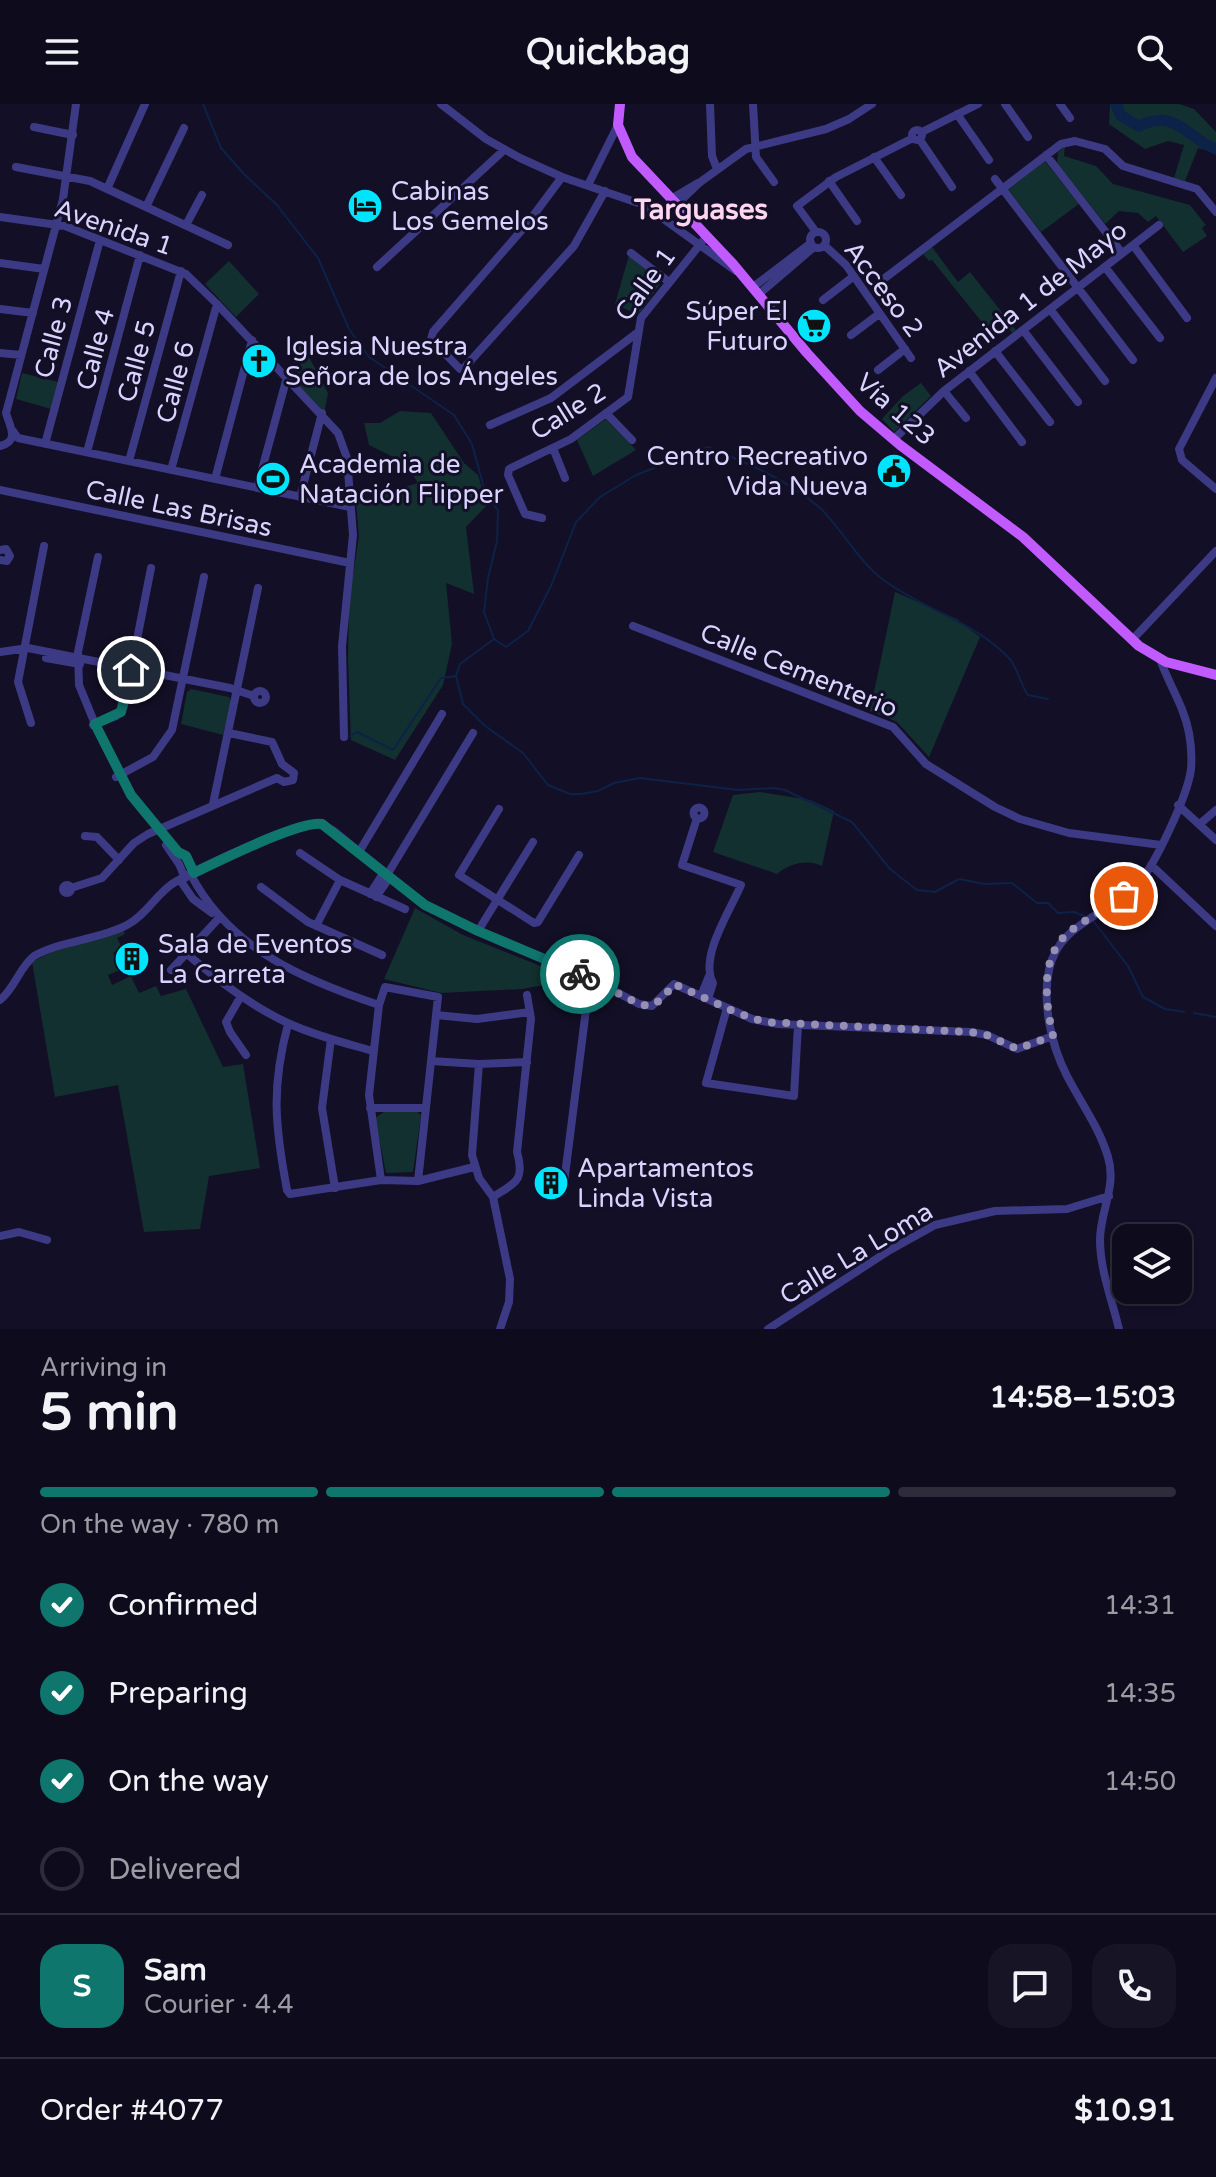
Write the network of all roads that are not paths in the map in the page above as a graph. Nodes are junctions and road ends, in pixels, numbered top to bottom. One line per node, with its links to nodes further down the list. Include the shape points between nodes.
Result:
1 (76, 104): 16 (street)
2 (145, 104): 34 (street)
3 (441, 104): 20 (street)
4 (620, 104): 13 (main road)
5 (710, 104): 25 (street)
6 (753, 104): 19 (street)
7 (872, 104): 19 (street, via 826,129)
8 (978, 104): 11 (street)
9 (1005, 104): 18 (street)
10 (1060, 104): 12 (street)
11 (957, 114): 17 (street); 23 (street)
12 (1070, 118)
13 (618, 125): 31 (street); 38 (main road, Vía 123, via 632,157)
14 (34, 127): 16 (street)
15 (184, 128): 39 (street)
16 (73, 135): 26 (street)
17 (918, 137): 22 (street); 32 (street)
18 (1028, 137)
19 (754, 145): 25 (street); 30 (street, via 759,163)
20 (504, 150): 27 (street); 60 (street)
21 (1046, 155): 33 (street); 40 (street, via 1070,141 1105,149 1123,166 1198,190); 56 (street)
22 (874, 157): 29 (street); 37 (street)
23 (989, 160)
24 (16, 167): 26 (street)
25 (717, 169): 38 (street)
26 (67, 177): 34 (street); 44 (street)
27 (562, 177): 31 (street); 35 (street, via 433,332 434,345 460,369 574,246)
28 (995, 179): 33 (street)
29 (829, 181): 42 (street); 47 (street, via 797,206)
30 (774, 182)
31 (588, 185): 35 (street)
32 (952, 187)
33 (1002, 188): 66 (street); 69 (street)
34 (107, 189): 39 (street)
35 (605, 191): 48 (street, via 644,205)
36 (202, 195): 45 (street)
37 (901, 195)
38 (674, 202): 43 (main road, Vía 123)
39 (146, 207): 45 (street)
40 (1216, 212)
41 (0, 217): 44 (street, Avenida 1)
42 (857, 221)
43 (693, 222): 48 (main road); 50 (main road, Vía 123)
44 (56, 224): 49 (street, Avenida 1); 62 (street)
45 (186, 225): 51 (street)
46 (1159, 225): 54 (street, Avenida 1 de Mayo)
47 (816, 232): 52 (street); 53 (street, Acceso 2, via 825,235)
48 (684, 233): 50 (street)
49 (100, 240): 57 (street, Avenida 1); 106 (street, Calle 3)
50 (702, 242): 67 (street, Calle 1); 70 (main road, Vía 123)
51 (228, 245)
52 (813, 245): 53 (street); 58 (street)
53 (824, 245): 64 (street, Acceso 2)
54 (1133, 245): 56 (street, Avenida 1 de Mayo); 77 (street)
55 (631, 253): 67 (street)
56 (1122, 253): 61 (street, Avenida 1 de Mayo)
57 (140, 255): 63 (street, Avenida 1); 108 (street, Calle 4)
58 (793, 262): 65 (street); 68 (street)
59 (0, 263): 62 (street)
60 (377, 267)
61 (1105, 267): 69 (street, Avenida 1 de Mayo); 81 (street)
62 (44, 269): 75 (street)
63 (181, 271): 72 (street, Avenida 1); 109 (street, Calle 5)
64 (854, 276): 71 (street); 76 (street, Acceso 2)
65 (764, 277): 68 (street); 70 (street)
66 (885, 278)
67 (669, 282): 79 (street, Calle 1, via 641,318)
68 (771, 285): 70 (street)
69 (1078, 288): 74 (street, Avenida 1 de Mayo); 88 (street)
70 (756, 290): 104 (main road, Vía 123, via 842,393)
71 (823, 300)
72 (217, 304): 82 (street, Avenida 1); 110 (street, Calle 6)
73 (0, 309): 75 (street)
74 (1050, 309): 78 (street, Avenida 1 de Mayo); 92 (street)
75 (33, 313): 86 (street)
76 (879, 314): 80 (street); 83 (street, Acceso 2)
77 (1187, 318)
78 (1023, 330): 84 (street, Avenida 1 de Mayo); 96 (street)
79 (637, 333): 98 (street, Calle 2, via 630,393); 101 (street, Calle 1, via 551,398)
80 (851, 335)
81 (1160, 338)
82 (252, 340): 91 (street, Avenida 1); 112 (street)
83 (905, 349): 87 (street, Acceso 2); 89 (street)
84 (995, 351): 90 (street, Avenida 1 de Mayo); 100 (street)
85 (0, 353): 86 (street)
86 (21, 355): 95 (street)
87 (911, 358)
88 (1133, 360)
89 (878, 370)
90 (969, 371): 94 (street, Avenida 1 de Mayo); 105 (street)
91 (287, 377): 97 (street, Avenida 1); 113 (street)
92 (1105, 381)
93 (1215, 384): 114 (street, via 1179,455)
94 (944, 391): 99 (street); 104 (street, Avenida 1 de Mayo)
95 (5, 398): 102 (street)
96 (1078, 402)
97 (322, 413): 116 (street); 117 (street, Avenida 1, via 345,449)
98 (606, 413): 103 (street); 107 (street, Calle 2)
99 (966, 418)
100 (1050, 422)
101 (490, 425)
102 (6, 433): 106 (street)
103 (632, 440)
104 (893, 440): 129 (main road, Vía 123, via 1023,537)
105 (1022, 442)
106 (45, 444): 108 (street)
107 (553, 448): 111 (street); 118 (street, Calle 2, via 514,465 508,475 525,514)
108 (87, 452): 109 (street)
109 (129, 461): 110 (street)
110 (171, 470): 112 (street)
111 (565, 478)
112 (215, 479): 113 (street)
113 (257, 488): 116 (street)
114 (1216, 489)
115 (0, 490): 124 (street, Calle Las Brisas)
116 (300, 497): 117 (street)
117 (350, 507): 124 (street)
118 (542, 518)
119 (44, 546): 130 (street)
120 (0, 550): 123 (street, via 10,556)
121 (1216, 551): 129 (street)
122 (98, 557): 132 (street)
123 (0, 560)
124 (350, 563): 144 (street, via 342,646)
125 (151, 568): 134 (street)
126 (204, 577): 136 (street)
127 (258, 588): 137 (street)
128 (633, 626): 156 (street, Calle Cementerio, via 893,727 926,764 1020,819 1069,833)
129 (1132, 640): 133 (main road, Vía 123)
130 (23, 650): 131 (street); 132 (street); 140 (street, via 18,689)
131 (0, 652)
132 (77, 659): 134 (street); 141 (street, via 79,685)
133 (1160, 659): 135 (main road, Vía 123); 147 (street, via 1183,710 1191,747 1189,780)
134 (131, 672): 136 (street); 141 (street, via 121,712)
135 (1216, 675)
136 (183, 682): 137 (street); 145 (street, via 166,742 153,757)
137 (237, 692): 138 (street); 142 (street)
138 (254, 696)
139 (442, 714): 157 (street)
140 (31, 723)
141 (93, 725): 145 (street)
142 (229, 733): 146 (street); 146 (street, via 272,742 294,778 277,778)
143 (473, 733): 162 (street)
144 (344, 737)
145 (119, 776): 152 (street, via 125,795)
146 (213, 804): 152 (street)
147 (1178, 805): 151 (street); 156 (street)
148 (499, 809): 168 (street, via 459,875)
149 (1216, 810): 151 (street)
150 (697, 818): 180 (street, via 682,865 741,885 710,955)
151 (1201, 823): 154 (street)
152 (157, 829): 160 (street); 163 (street, via 184,862)
153 (85, 836): 160 (street, via 97,837)
154 (1216, 840)
155 (533, 842): 168 (street)
156 (1161, 845): 161 (street)
157 (359, 852): 162 (street); 163 (street, via 315,823)
158 (300, 853): 164 (street)
159 (579, 855): 168 (street, via 536,923)
160 (119, 860): 166 (street, via 102,878)
161 (1151, 865): 172 (street); 188 (street, via 1132,890 1057,945 1046,992)
162 (387, 875): 167 (street); 173 (street, via 425,905)
163 (187, 877): 170 (street, via 193,899); 181 (street, via 123,927 34,956)
164 (340, 880): 167 (street); 171 (street)
165 (261, 887): 171 (street)
166 (71, 888)
167 (373, 895): 169 (street)
168 (497, 901): 173 (street)
169 (405, 909)
170 (218, 916): 174 (street); 182 (street, via 264,954 335,990)
171 (316, 926): 175 (street)
172 (1216, 926)
173 (478, 931): 177 (street)
174 (186, 953): 176 (street); 179 (street)
175 (382, 955)
176 (171, 970)
177 (590, 978): 180 (street, via 644,1006 657,1003 674,984); 201 (street)
178 (527, 995): 184 (street)
179 (241, 996): 186 (street); 191 (street, via 226,1022)
180 (705, 998): 183 (street)
181 (0, 1000)
182 (379, 1005): 185 (street, via 385,987 438,997); 190 (street)
183 (727, 1008): 187 (street, via 764,1022); 187 (street, via 706,1083 794,1096)
184 (530, 1012): 185 (street, via 477,1019); 193 (street)
185 (436, 1015): 192 (street)
186 (288, 1024): 189 (street); 200 (street, via 275,1110 287,1190 290,1194)
187 (798, 1025): 188 (street, via 971,1032 1017,1049)
188 (1053, 1036): 202 (street, via 1061,1065 1108,1155)
189 (331, 1039): 190 (street); 200 (street, via 322,1108)
190 (373, 1051): 195 (street)
191 (246, 1055)
192 (431, 1061): 194 (street); 196 (street)
193 (527, 1062): 194 (street); 203 (street, via 517,1152 520,1175)
194 (479, 1064): 197 (street)
195 (370, 1108): 196 (street); 198 (street)
196 (426, 1108): 199 (street)
197 (474, 1167): 199 (street); 203 (street)
198 (381, 1180): 199 (street); 200 (street)
199 (418, 1181)
200 (335, 1188)
201 (563, 1191)
202 (1109, 1196): 207 (street, Calle La Loma, via 1067,1209 995,1211 935,1225); 208 (street, via 1100,1248)
203 (493, 1197): 206 (street, via 511,1291)
204 (0, 1236): 205 (street, via 19,1232)
205 (47, 1240)
206 (499, 1328)
207 (768, 1329)
208 (1119, 1329)

